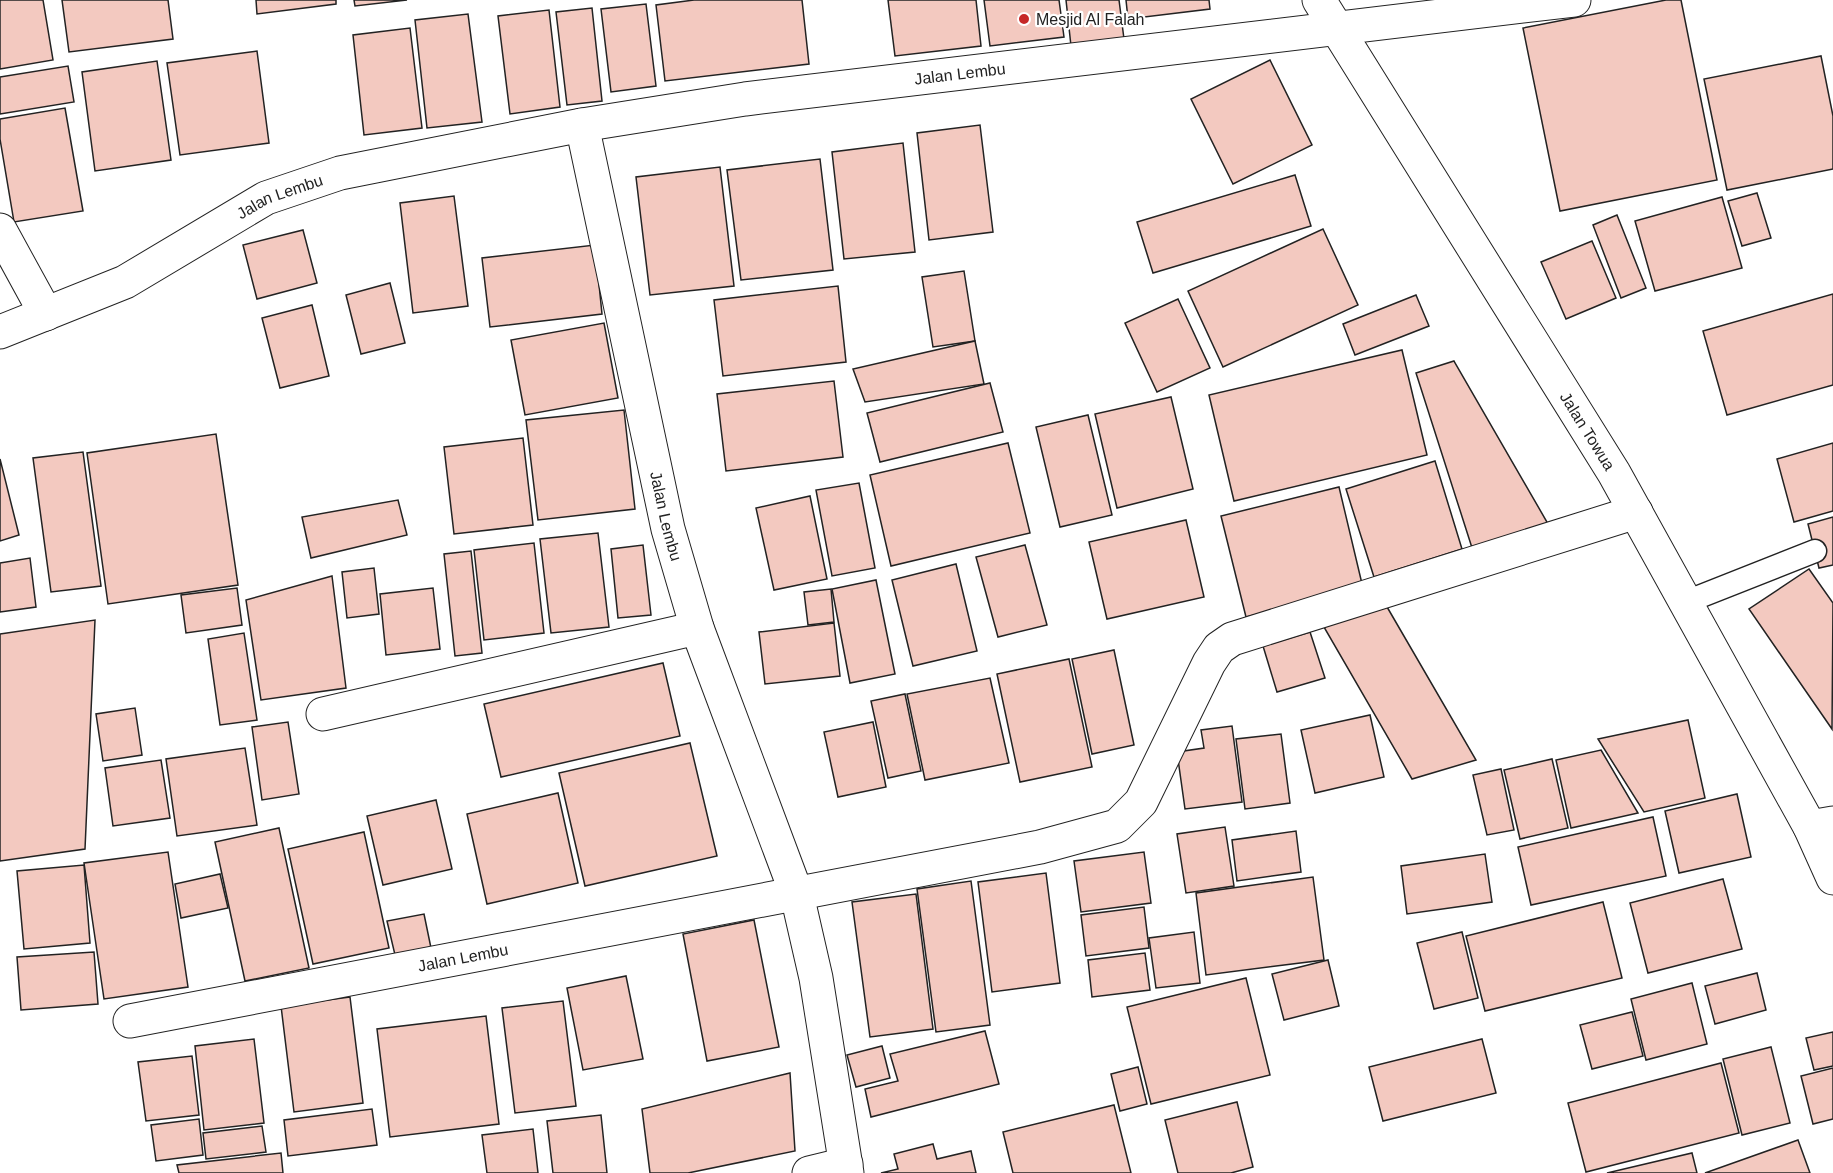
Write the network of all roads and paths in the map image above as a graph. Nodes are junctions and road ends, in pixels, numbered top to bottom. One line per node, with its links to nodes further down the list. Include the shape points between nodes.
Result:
1 (1319, 0): 3 (street, Jalan Towua)
2 (1574, 0): 3 (street, Jalan Lembu)
3 (1339, 28): 4 (street, Jalan Lembu, via 746,99); 8 (street, Jalan Towua)
4 (582, 125): 6 (street, Jalan Lembu, via 340,173 266,198 125,282); 11 (street, Jalan Lembu, via 668,529)
5 (0, 230): 6 (street)
6 (46, 314): 7 (street, Jalan Lembu)
7 (0, 332)
8 (1636, 512): 10 (street, Jalan Towua); 15 (street, via 1232,639 1219,648 1209,663 1141,802 1117,826 1040,847)
9 (1815, 551): 10 (lane)
10 (1686, 602): 13 (street, Jalan Towua)
11 (698, 627): 12 (street); 15 (street, Jalan Lembu)
12 (323, 714)
13 (1822, 825): 14 (street, Jalan Towua)
14 (1833, 878)
15 (797, 895): 16 (street, Jalan Lembu); 17 (street, Jalan Lembu, via 816,978)
16 (130, 1021)
17 (846, 1169): 18 (street, Jalan Lembu)
18 (809, 1173)

